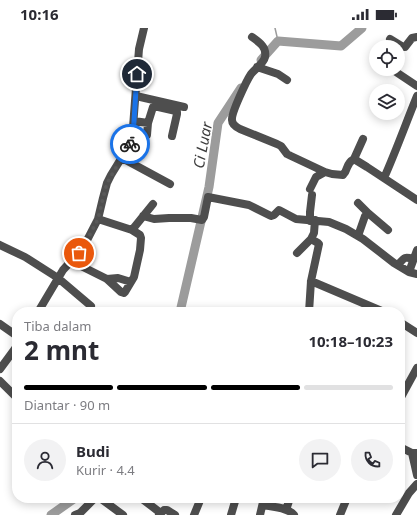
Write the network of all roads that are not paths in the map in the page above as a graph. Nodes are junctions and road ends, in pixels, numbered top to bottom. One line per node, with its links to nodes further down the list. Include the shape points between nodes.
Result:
1 (144, 28): 9 (street, via 139,49)
2 (252, 37): 5 (street, via 262,44 265,51 262,62)
3 (417, 37): 4 (street, via 412,38 406,47)
4 (390, 39)
5 (257, 67): 7 (street); 19 (street, via 243,89 232,122 238,128 281,146 287,154)
6 (402, 76): 8 (street)
7 (287, 80)
8 (417, 86)
9 (136, 96): 11 (street); 12 (street)
10 (417, 96): 20 (street)
11 (184, 107)
12 (134, 121): 13 (street); 17 (street, via 132,140)
13 (148, 122): 14 (street); 15 (street, via 154,106 176,111)
14 (147, 135)
15 (172, 136)
16 (363, 139): 18 (street)
17 (122, 158): 21 (street); 27 (street, via 107,183)
18 (354, 159): 19 (street, via 348,163 343,175); 20 (street)
19 (325, 172): 28 (street, via 316,177 311,192 310,212)
20 (384, 178): 22 (street)
21 (170, 184)
22 (417, 200)
23 (358, 203): 25 (street)
24 (153, 204): 26 (street)
25 (368, 213): 30 (street); 31 (street)
26 (143, 216): 28 (street, via 154,219 202,220 208,197 249,205 272,216 279,210 294,218); 29 (street)
27 (98, 219): 29 (street); 37 (street, via 83,248)
28 (313, 220): 31 (street, via 337,225); 32 (street, via 314,233)
29 (132, 230): 43 (street, via 141,238)
30 (388, 230)
31 (358, 236): 38 (street)
32 (311, 239): 35 (street); 42 (street, via 319,244)
33 (0, 245): 40 (street)
34 (417, 250): 36 (street)
35 (297, 253)
36 (413, 259): 38 (street, via 403,258); 39 (street)
37 (71, 261): 40 (street); 41 (street)
38 (398, 265): 39 (street)
39 (413, 273)
40 (58, 278): 44 (street); 45 (street)
41 (107, 279): 43 (street, via 118,278); 43 (street, via 122,293)
42 (311, 281): 46 (street); 47 (street)
43 (132, 282)
44 (91, 306)
45 (41, 307)
46 (309, 307)
47 (372, 307)
48 (0, 324): 50 (street)
49 (405, 325): 51 (street)
50 (12, 332)
51 (417, 333)
52 (12, 360): 54 (street)
53 (417, 368): 56 (street)
54 (0, 369)
55 (0, 381): 57 (street)
56 (405, 390)
57 (12, 393)
58 (414, 453): 59 (street)
59 (417, 475)
60 (417, 484): 61 (street)
61 (405, 500)
62 (90, 503): 74 (street)
63 (107, 503): 75 (street)
64 (153, 503): 73 (street)
65 (199, 503): 77 (street)
66 (235, 503): 78 (street)
67 (263, 503): 79 (street)
68 (269, 503): 72 (street)
69 (288, 503): 72 (street)
70 (345, 503): 81 (street)
71 (403, 503): 82 (street)
72 (286, 510): 80 (street)
73 (159, 513): 76 (street, via 166,510)
74 (80, 514)
75 (124, 515)
76 (175, 515)
77 (194, 515)
78 (231, 515)
79 (260, 515)
80 (294, 515)
81 (340, 515)
82 (396, 515)

